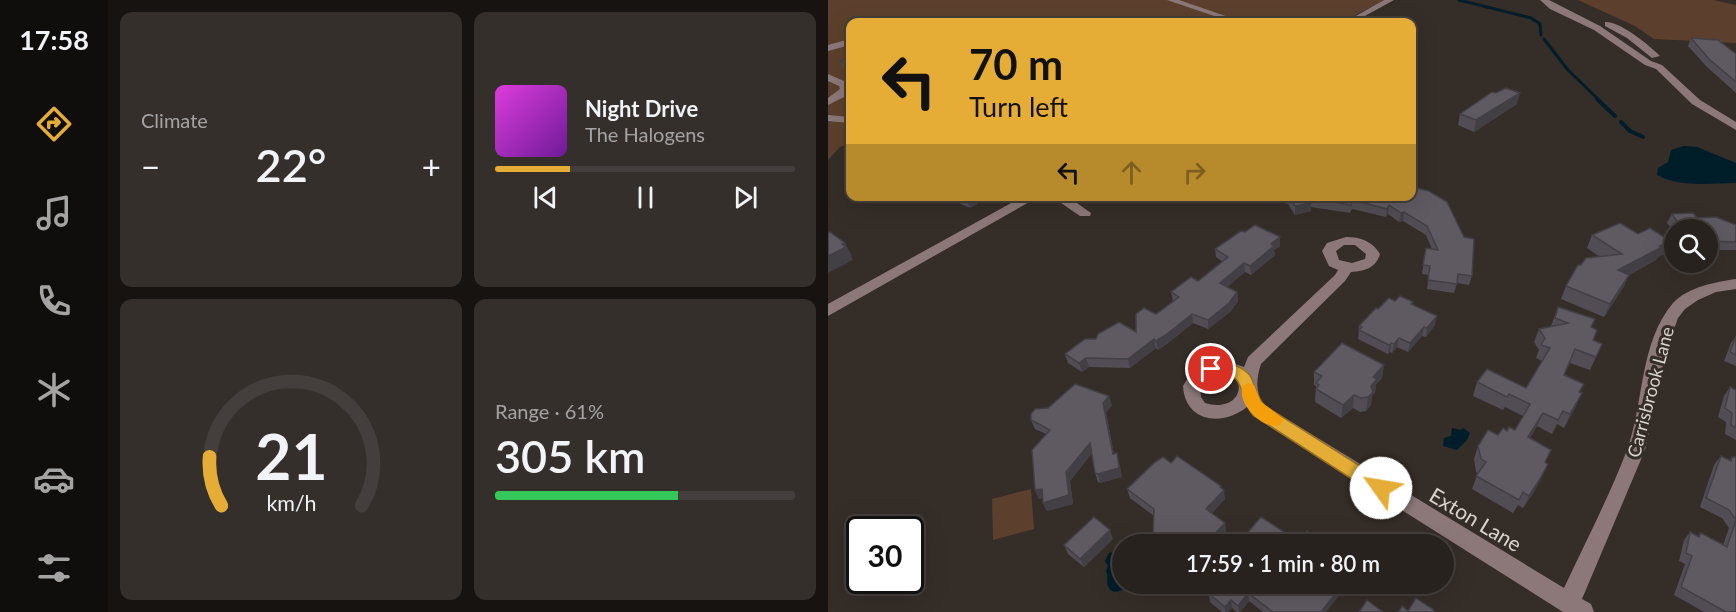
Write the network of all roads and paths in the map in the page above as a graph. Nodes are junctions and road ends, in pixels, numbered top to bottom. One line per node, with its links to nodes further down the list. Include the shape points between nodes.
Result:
1 (1171, 0): 5 (street)
2 (1390, 0): 6 (street)
3 (1544, 0): 9 (street)
4 (1550, 0): 9 (street, via 1630,36 1662,63)
5 (1227, 18)
6 (1356, 18)
7 (846, 43): 8 (street)
8 (828, 48)
9 (1659, 67): 16 (street, via 1696,102)
10 (828, 77): 11 (street)
11 (846, 87)
12 (846, 90): 13 (street)
13 (828, 102)
14 (828, 118): 15 (street)
15 (846, 120)
16 (1736, 126)
17 (1025, 201): 22 (street)
18 (1065, 201): 19 (street)
19 (1085, 213)
20 (1347, 268): 23 (street, Exton Lane, via 1258,355 1251,368 1250,399 1259,411)
21 (1736, 284): 23 (street, Carrisbrook Lane, via 1697,293 1680,305 1670,319 1661,340 1644,426)
22 (828, 311)
23 (1576, 608)

